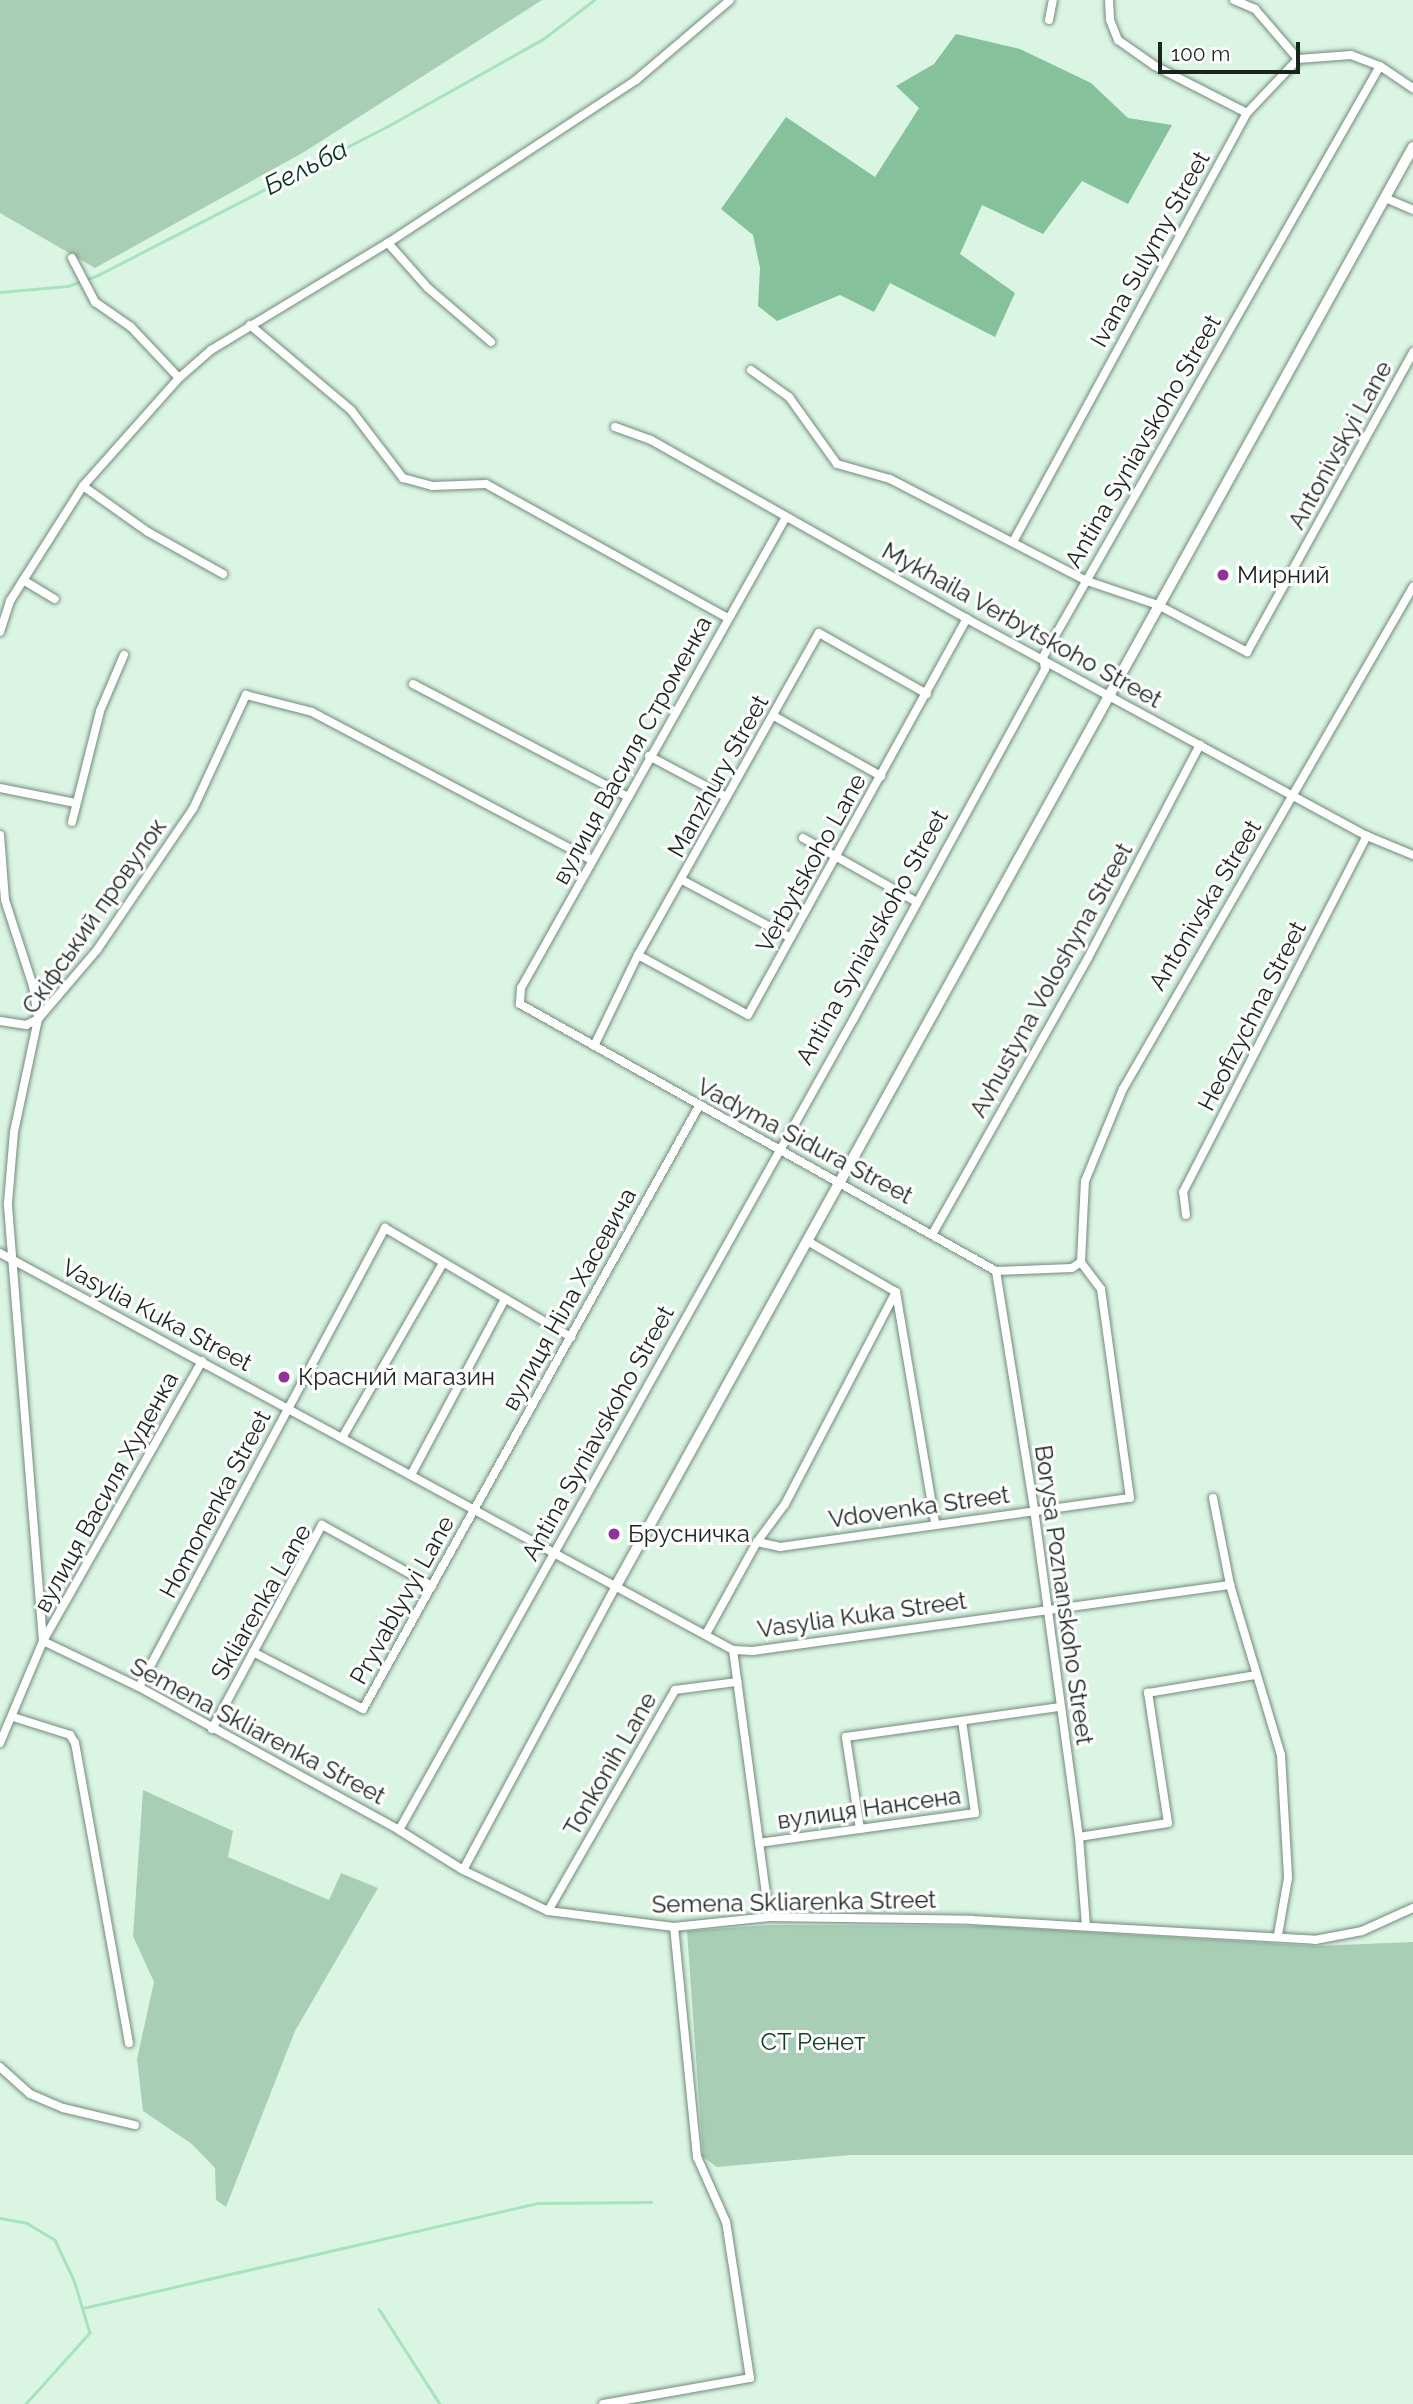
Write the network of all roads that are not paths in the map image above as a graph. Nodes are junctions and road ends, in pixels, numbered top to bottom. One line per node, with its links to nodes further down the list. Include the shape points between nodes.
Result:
1 (730, 0): 13 (street, via 636,80)
2 (1053, 0): 5 (street)
3 (1110, 0): 9 (street, via 1110,20 1118,40 1156,66)
4 (1234, 0): 6 (street, via 1255,9)
5 (1049, 20)
6 (1298, 59): 7 (street, via 1351,55); 9 (street, Ivana Sulymy Street)
7 (1380, 66): 8 (street); 26 (street, Antina Syniavskoho Street)
8 (1413, 88)
9 (1247, 113): 23 (street, Ivana Sulymy Street)
10 (1413, 147): 11 (street)
11 (1385, 198): 12 (street); 29 (street)
12 (1413, 211)
13 (388, 243): 15 (street); 16 (street, via 428,288)
14 (72, 258): 19 (street, via 95,302 141,336)
15 (250, 324): 19 (street); 30 (street, via 351,410 403,478 433,486 486,484)
16 (491, 342)
17 (1413, 352): 29 (street, Antonivskyi Lane, via 1247,652)
18 (751, 370): 23 (street, via 789,397 837,464 890,479)
19 (179, 378): 21 (street)
20 (615, 427): 22 (street, Mykhaila Verbytskoho Street, via 651,440)
21 (83, 486): 24 (street, via 148,532); 25 (street)
22 (786, 517): 30 (street, вулиця Василя Строменка); 31 (street, Mykhaila Verbytskoho Street)
23 (1013, 542): 26 (street)
24 (223, 574)
25 (23, 580): 28 (street); 32 (street)
26 (1087, 581): 29 (street); 34 (street, Antina Syniavskoho Street)
27 (1413, 587): 45 (street, Antonivska Street)
28 (55, 599)
29 (1158, 605): 37 (street)
30 (727, 618): 40 (street, вулиця Василя Строменка)
31 (967, 620): 34 (street, Mykhaila Verbytskoho Street); 36 (street, Verbytskoho Lane)
32 (0, 632)
33 (124, 655): 46 (street, via 100,711)
34 (1043, 657): 37 (street, Mykhaila Verbytskoho Street); 55 (street, Antina Syniavskoho Street, via 1045,669)
35 (413, 684): 43 (street)
36 (927, 694): 38 (street, Manzhury Street, via 819,633); 41 (street, Verbytskoho Lane)
37 (1110, 695): 39 (street, Mykhaila Verbytskoho Street); 64 (street)
38 (774, 716): 41 (street); 44 (street, Manzhury Street)
39 (1200, 745): 45 (street, Mykhaila Verbytskoho Street); 66 (street, Avhustyna Voloshyna Street, via 1088,958)
40 (649, 756): 43 (street, вулиця Василя Строменка); 44 (street)
41 (881, 776): 52 (street, Verbytskoho Lane)
42 (0, 788): 46 (street)
43 (628, 797): 53 (street, вулиця Василя Строменка)
44 (726, 797): 54 (street, Manzhury Street)
45 (1295, 797): 49 (street, Mykhaila Verbytskoho Street); 71 (street, Antonivska Street, via 1176,990 1123,1089 1085,1181)
46 (76, 803): 47 (street)
47 (72, 822)
48 (0, 835): 59 (street, via 5,900 33,986)
49 (1367, 836): 51 (street, Mykhaila Verbytskoho Street); 65 (street, Heofizychna Street, via 1183,1192)
50 (803, 838): 52 (street)
51 (1413, 855)
52 (838, 858): 55 (street); 56 (street, Verbytskoho Lane)
53 (592, 860): 58 (street, вулиця Василя Строменка, via 521,988); 59 (street, Скіфський провулок, via 312,712 246,695 193,809 97,950)
54 (682, 880): 56 (street); 57 (street, Manzhury Street)
55 (915, 901): 63 (street, Antina Syniavskoho Street)
56 (791, 938): 57 (street, Verbytskoho Lane, via 748,1015)
57 (638, 955): 61 (street, Manzhury Street)
58 (520, 1004): 61 (street, Vadyma Sidura Street)
59 (38, 1019): 60 (street, via 26,1025); 69 (street, Скіфський провулок, via 14,1132)
60 (0, 1021)
61 (594, 1046): 62 (street, Vadyma Sidura Street)
62 (699, 1106): 63 (street, Vadyma Sidura Street); 75 (street, вулиця Ніла Хасевича)
63 (780, 1148): 64 (street, Vadyma Sidura Street); 85 (street, Antina Syniavskoho Street)
64 (840, 1182): 66 (street, Vadyma Sidura Street); 67 (street)
65 (1186, 1215)
66 (933, 1233): 72 (street, Vadyma Sidura Street)
67 (809, 1242): 73 (street); 88 (street)
68 (0, 1253): 69 (street, Vasylia Kuka Street)
69 (10, 1255): 76 (street, Vasylia Kuka Street); 91 (street, Скіфський провулок)
70 (443, 1262): 74 (street); 77 (street, Homonenka Street, via 385,1228); 78 (street)
71 (1081, 1262): 72 (street, via 1072,1268); 81 (street, Vdovenka Street, via 1101,1289 1130,1498)
72 (996, 1271): 81 (street, Borysa Poznanskoho Street)
73 (896, 1292): 83 (street); 84 (street, via 785,1504)
74 (505, 1299): 75 (street); 79 (street)
75 (571, 1337): 82 (street, вулиця Ніла Хасевича)
76 (202, 1361): 77 (street, Vasylia Kuka Street); 91 (street, вулиця Василя Худенка)
77 (288, 1406): 78 (street, Vasylia Kuka Street); 96 (street, Homonenka Street)
78 (342, 1438): 79 (street, Vasylia Kuka Street)
79 (411, 1475): 82 (street, Vasylia Kuka Street)
80 (1213, 1498): 86 (street)
81 (1034, 1509): 83 (street, Vdovenka Street); 89 (street, Borysa Poznanskoho Street)
82 (474, 1511): 85 (street, Vasylia Kuka Street); 87 (street, Pryvablyvyi Lane)
83 (935, 1523): 84 (street, Vdovenka Street, via 780,1547)
84 (757, 1542): 90 (street)
85 (554, 1555): 88 (street, Vasylia Kuka Street); 103 (street, Antina Syniavskoho Street)
86 (1230, 1585): 89 (street, Vasylia Kuka Street); 94 (street)
87 (432, 1586): 93 (street, Pryvablyvyi Lane, via 363,1710); 93 (street, Skliarenka Lane, via 322,1525)
88 (615, 1586): 90 (street, Vasylia Kuka Street); 106 (street)
89 (1047, 1608): 92 (street, Vasylia Kuka Street, via 753,1651); 97 (street, Borysa Poznanskoho Street)
90 (706, 1634): 92 (street, Vasylia Kuka Street)
91 (43, 1641): 96 (street, Semena Skliarenka Street); 98 (street, вулиця Василя Худенка)
92 (733, 1650): 95 (street)
93 (253, 1652): 100 (street, Skliarenka Lane)
94 (1256, 1675): 104 (street, via 1148,1693 1168,1823); 112 (street, via 1282,1755 1288,1878)
95 (737, 1682): 105 (street); 108 (street, Tonkonih Lane, via 675,1690)
96 (139, 1687): 100 (street, Semena Skliarenka Street)
97 (1060, 1707): 99 (street); 104 (street, Borysa Poznanskoho Street)
98 (13, 1717): 101 (street, вулиця Василя Худенка); 113 (street, via 70,1735 75,1743)
99 (962, 1721): 102 (street, вулиця Нансена, via 975,1813); 102 (street, via 846,1737)
100 (212, 1728): 103 (street, Semena Skliarenka Street)
101 (0, 1742)
102 (860, 1829): 105 (street, вулиця Нансена)
103 (399, 1830): 106 (street, Semena Skliarenka Street)
104 (1079, 1837): 110 (street, Borysa Poznanskoho Street)
105 (759, 1843): 109 (street)
106 (463, 1870): 108 (street, Semena Skliarenka Street)
107 (1413, 1908): 112 (street, Semena Skliarenka Street, via 1362,1931 1315,1940)
108 (548, 1911): 111 (street, Semena Skliarenka Street)
109 (769, 1917): 110 (street, Semena Skliarenka Street); 111 (street, Semena Skliarenka Street)
110 (1086, 1926): 112 (street, Semena Skliarenka Street)
111 (674, 1927): 116 (street, via 697,2157 726,2222 750,2378)
112 (1278, 1935)
113 (130, 2043)
114 (0, 2067): 115 (street, via 30,2094 63,2108)
115 (135, 2125)
116 (603, 2404)

